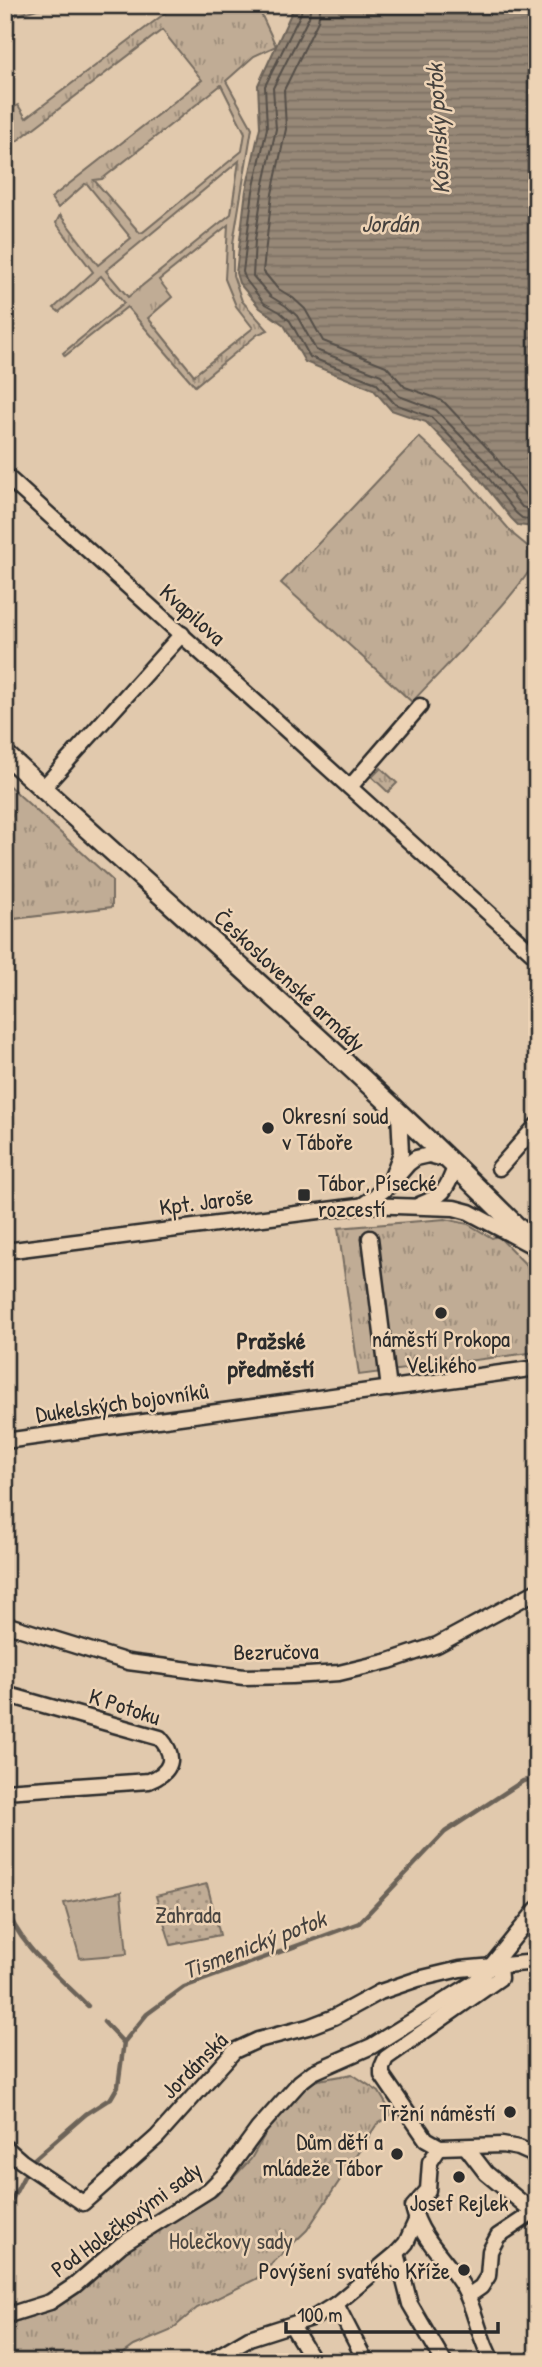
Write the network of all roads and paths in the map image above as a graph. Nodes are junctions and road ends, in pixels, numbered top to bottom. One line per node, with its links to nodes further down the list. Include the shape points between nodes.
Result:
1 (5, 475): 2 (street, Kvapilova)
2 (182, 634): 5 (street, Kvapilova); 6 (street)
3 (420, 706): 5 (street)
4 (5, 754): 6 (main road, Československé armády)
5 (350, 787): 7 (street, Kvapilova)
6 (43, 788): 8 (main road, Československé armády)
7 (537, 957)
8 (399, 1113): 10 (main road, Československé armády); 12 (street, via 401,1153)
9 (537, 1125): 11 (street)
10 (452, 1163): 12 (street, via 420,1156); 14 (street, Kpt. Jaroše, via 443,1193); 16 (main road, Československé armády)
11 (499, 1168)
12 (388, 1186): 13 (street)
13 (363, 1205): 14 (street, Kpt. Jaroše); 17 (street, Kpt. Jaroše)
14 (414, 1206): 16 (street, Kpt. Jaroše, via 469,1212)
15 (370, 1238): 19 (street)
16 (537, 1247)
17 (5, 1251)
18 (537, 1368): 19 (street, Dukelských bojovníků)
19 (390, 1389): 20 (street, Dukelských bojovníků)
20 (5, 1441)
21 (537, 1591): 22 (street, Bezručova, via 437,1645 339,1673 292,1676 244,1677 128,1662)
22 (5, 1623)
23 (5, 1693): 24 (street, K Potoku, via 160,1738 170,1758 169,1769 149,1781)
24 (5, 1791)
25 (537, 1909): 27 (street)
26 (537, 1962): 27 (street, Jordánská)
27 (495, 1966): 28 (street, Jordánská, via 418,1979 323,2021 234,2051 157,2137 83,2203); 29 (street, via 500,1978 386,2058 382,2067 398,2101 426,2139); 37 (street, Pod Holečkovými sady, via 372,2046 313,2072 209,2189 121,2245 50,2302)
28 (5, 2147)
29 (440, 2147): 30 (street); 33 (street, via 430,2162 428,2190 413,2207)
30 (466, 2147): 31 (street, via 502,2145); 32 (street, via 485,2173)
31 (537, 2156)
32 (535, 2213): 35 (street, via 498,2236 490,2251 485,2282)
33 (416, 2221): 34 (street); 35 (street)
34 (397, 2253): 36 (street); 42 (street, via 410,2304)
35 (468, 2296): 43 (street)
36 (336, 2304): 38 (street); 41 (street)
37 (5, 2316)
38 (292, 2326): 39 (street, via 249,2338); 40 (street)
39 (208, 2362)
40 (314, 2362)
41 (366, 2362)
42 (444, 2362)
43 (493, 2362)

